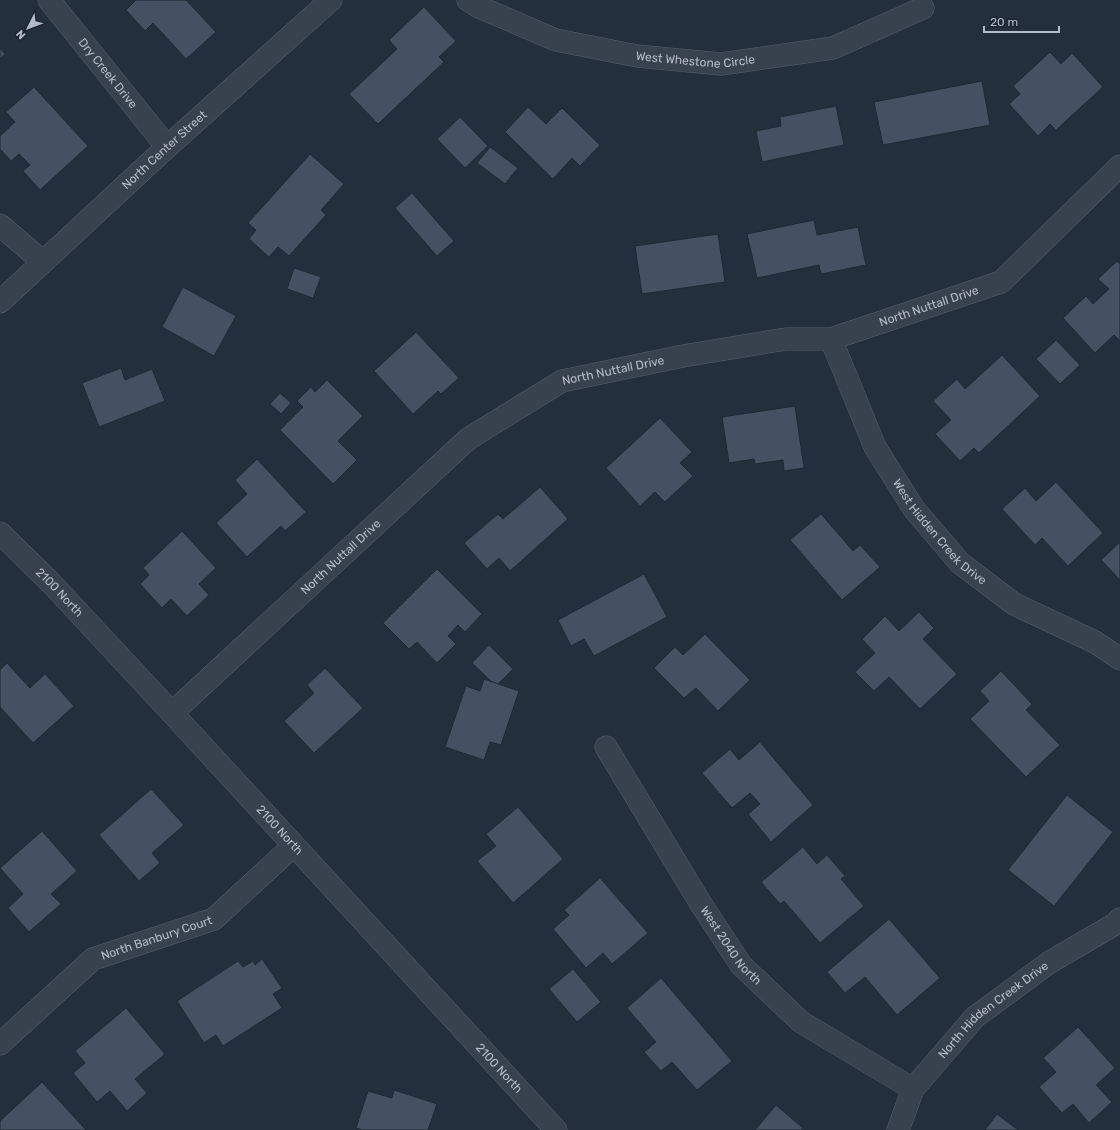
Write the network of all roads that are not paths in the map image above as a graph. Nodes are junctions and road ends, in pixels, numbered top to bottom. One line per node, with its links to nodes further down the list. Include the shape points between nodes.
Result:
1 (49, 0): 5 (street, Dry Creek Drive)
2 (331, 0): 5 (street, North Center Street)
3 (468, 0): 4 (street, West Whestone Circle, via 556,40 637,56 720,64 833,48)
4 (923, 8)
5 (167, 146): 8 (street, North Center Street)
6 (1120, 166): 10 (street, North Nuttall Drive, via 1001,282)
7 (0, 225): 8 (street)
8 (43, 262): 9 (street, North Center Street)
9 (0, 302)
10 (831, 340): 12 (street, West Hidden Creek Drive, via 875,447 914,509 960,563 1014,604 1095,642); 13 (street, North Nuttall Drive, via 786,339 684,356 562,381 468,439)
11 (0, 533): 13 (street, 2100 North, via 52,584)
12 (1120, 659)
13 (172, 713): 15 (street, 2100 North)
14 (606, 747): 18 (street, West 2040 North, via 741,965 802,1022)
15 (294, 846): 17 (street, North Banbury Court, via 214,919 93,959); 19 (street, 2100 North)
16 (1120, 919): 18 (street, North Hidden Creek Drive, via 1050,962 976,1017)
17 (0, 1044)
18 (913, 1090): 20 (street, North Hidden Creek Drive)
19 (556, 1130)
20 (898, 1130)

